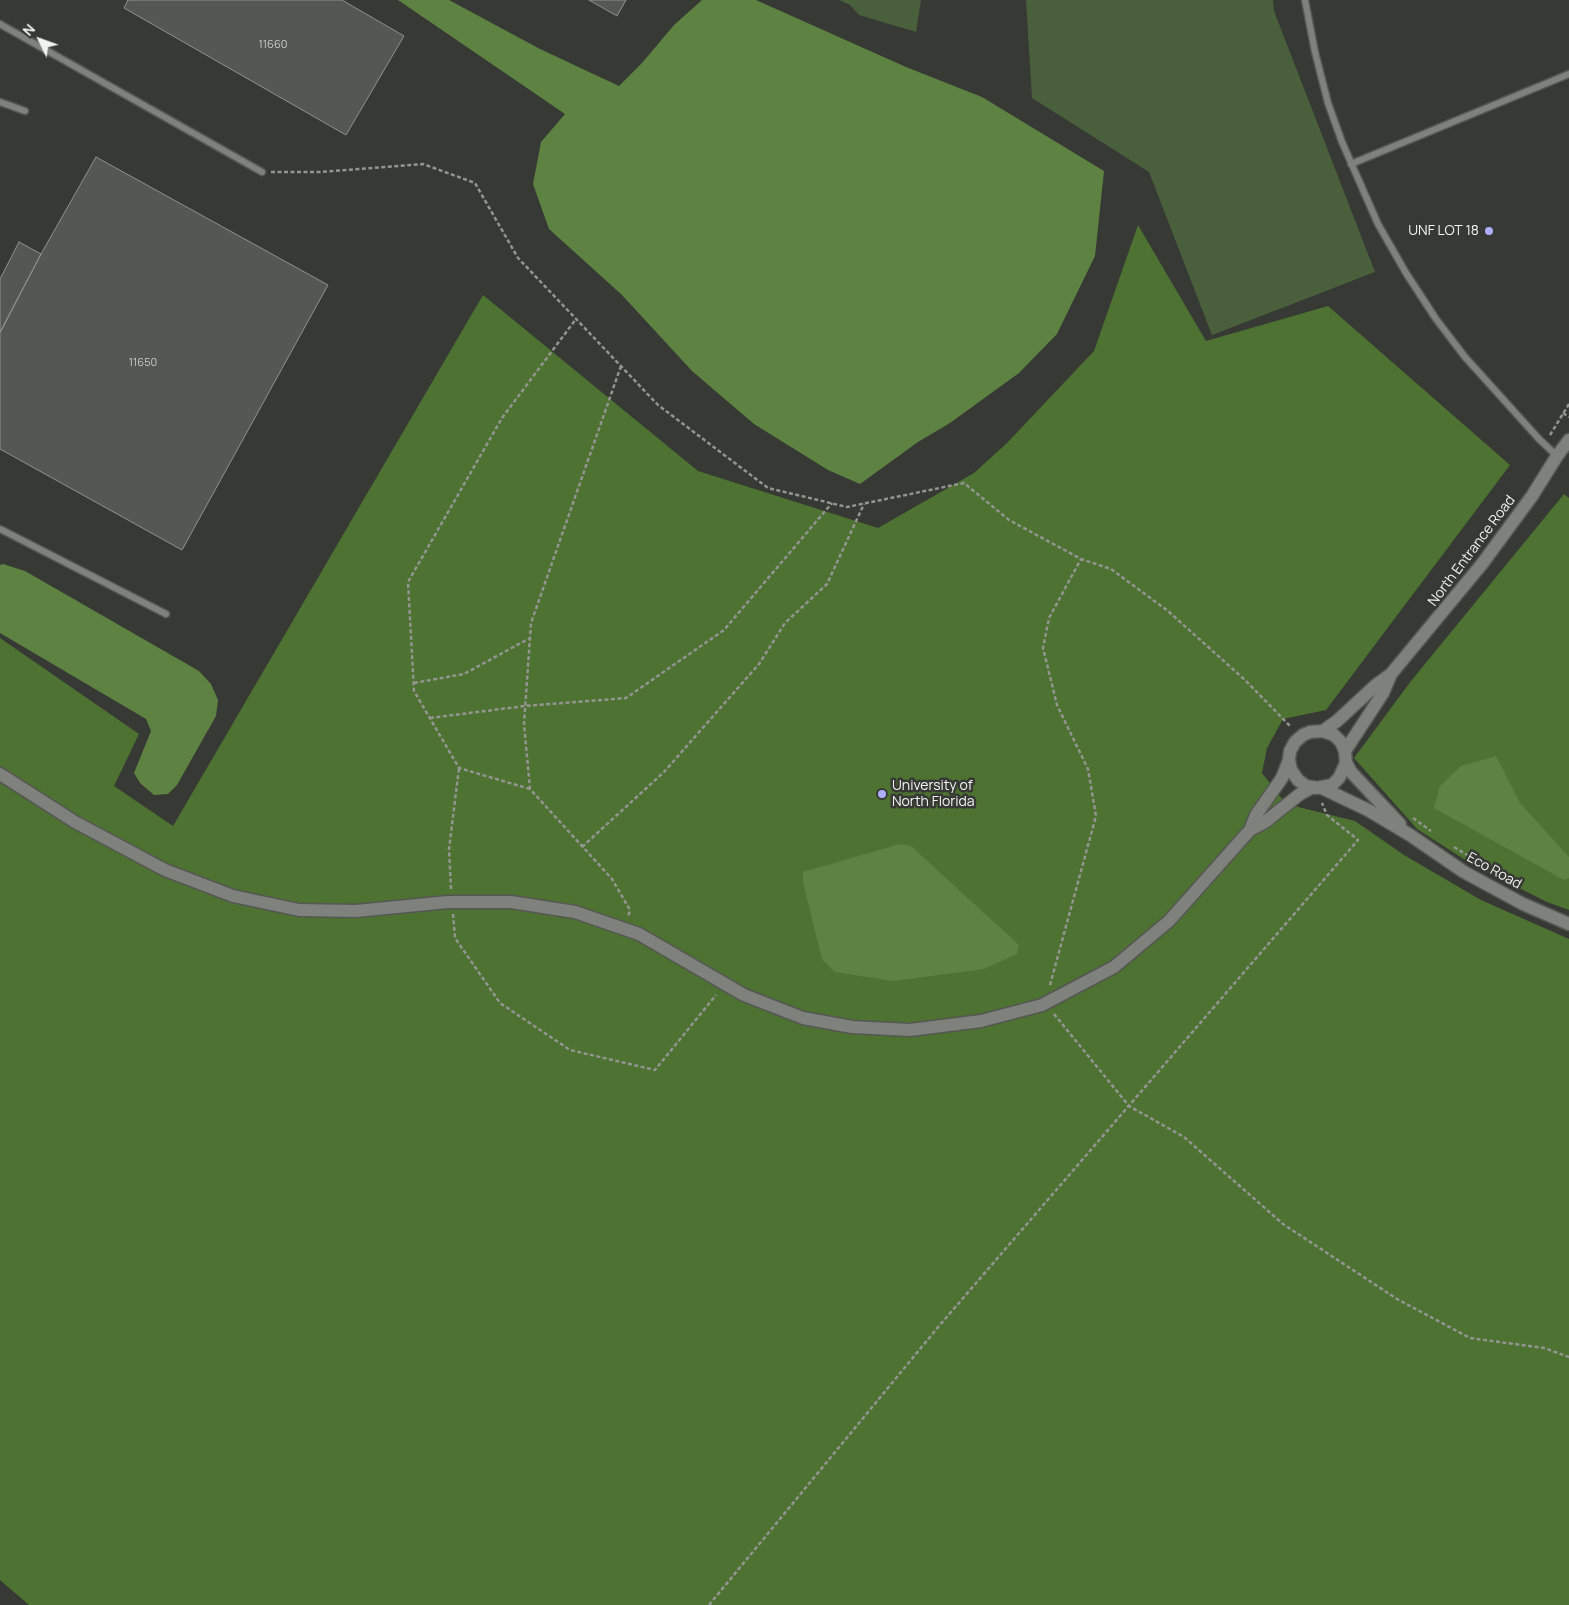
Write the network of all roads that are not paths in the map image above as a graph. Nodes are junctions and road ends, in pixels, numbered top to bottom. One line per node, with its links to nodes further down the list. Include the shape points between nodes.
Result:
1 (1305, 0): 6 (lane, via 1328,104)
2 (0, 24): 7 (lane)
3 (1569, 74): 6 (lane)
4 (0, 102): 5 (lane)
5 (25, 111)
6 (1351, 164): 9 (lane, via 1378,224 1436,319 1465,357)
7 (262, 172)
8 (1569, 440): 9 (street, North Entrance Road)
9 (1557, 456): 12 (street, North Entrance Road, via 1482,564)
10 (0, 529): 11 (lane)
11 (166, 614)
12 (1391, 674): 13 (street); 14 (street)
13 (1323, 730): 14 (street, via 1341,742); 15 (street, via 1300,737 1290,751)
14 (1346, 757): 17 (street, via 1339,778 1332,785); 19 (street, Eco Road, via 1351,772)
15 (1289, 760): 17 (street, via 1298,780); 18 (street, via 1282,778 1256,815)
16 (0, 774): 18 (street, via 75,822 165,870 233,896 299,910 356,911 452,902 520,903 575,912 639,934 744,995 803,1018 852,1027 910,1030 972,1022 1046,1003 1114,967 1169,922)
17 (1317, 788): 18 (street, via 1300,794); 19 (street, Eco Road, via 1368,810)
18 (1250, 830)
19 (1410, 834): 20 (street, Eco Road, via 1464,872)
20 (1569, 924)

